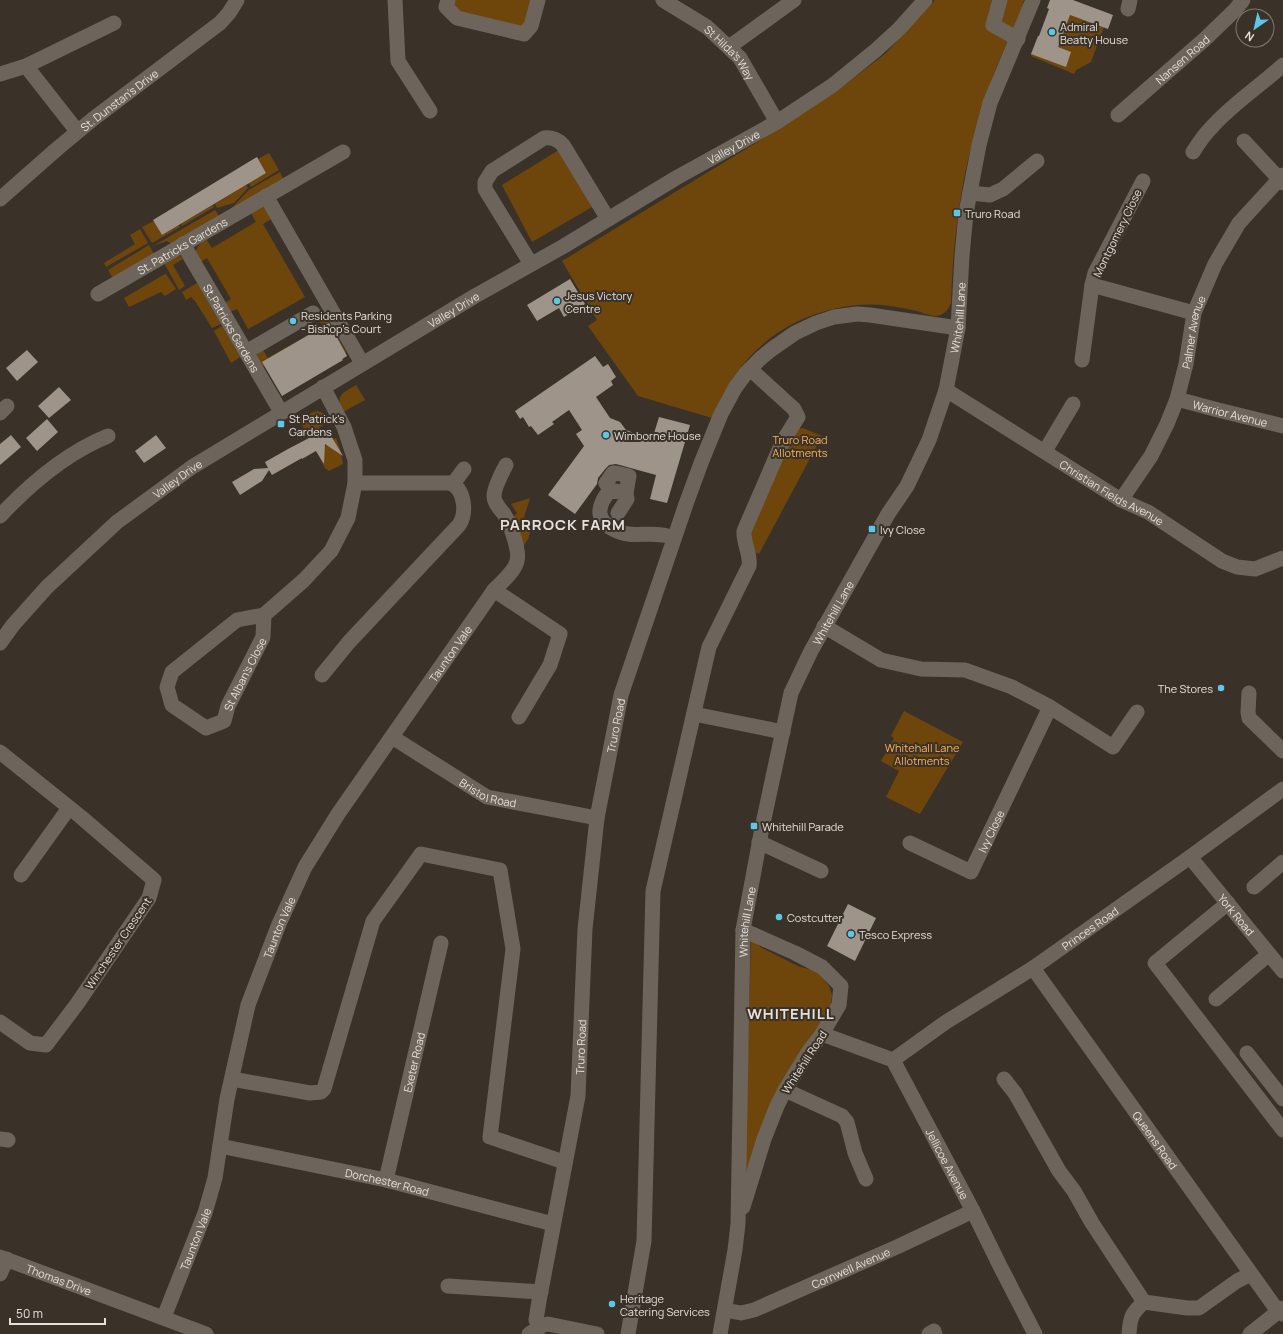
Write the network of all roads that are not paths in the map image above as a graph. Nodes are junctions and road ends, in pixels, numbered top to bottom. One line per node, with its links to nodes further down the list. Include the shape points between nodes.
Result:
1 (237, 0): 20 (street, St. Dunstan's Drive, via 227,16 214,29)
2 (395, 0): 17 (street, via 398,61)
3 (448, 0): 4 (street, via 446,6 457,18 524,34 531,26)
4 (538, 0)
5 (794, 0): 13 (street)
6 (925, 0): 19 (street, Valley Drive, via 876,50 833,85)
7 (1000, 0): 12 (street, via 993,25)
8 (1034, 0): 12 (street, Whitehill Lane)
9 (1243, 0): 18 (street, Nansen Road, via 1205,39)
10 (669, 1): 13 (street, St Hilda's Way, via 707,27)
11 (114, 22): 15 (street)
12 (1018, 39): 27 (street, Whitehill Lane, via 990,103)
13 (729, 47): 19 (street, St Hilda's Way, via 740,58)
14 (1283, 65): 23 (street, via 1210,128)
15 (26, 66): 16 (street); 20 (street)
16 (0, 74)
17 (430, 111)
18 (1118, 115)
19 (777, 122): 30 (street, Valley Drive)
20 (77, 131): 29 (street, St. Dunstan's Drive)
21 (1244, 142): 25 (street)
22 (343, 152): 28 (street, St. Patricks Gardens)
23 (1193, 152)
24 (1037, 161): 27 (street, via 1003,189 990,195)
25 (1282, 179): 36 (street, Palmer Avenue, via 1239,223 1215,264)
26 (1143, 181): 33 (street, Montgomery Close, via 1095,273)
27 (970, 193): 37 (street, Whitehill Lane, via 962,256)
28 (266, 196): 31 (street, St. Patricks Gardens); 40 (street)
29 (0, 199)
30 (608, 219): 32 (street, Valley Drive); 32 (street, via 564,145 550,137 544,138 492,171 485,182 485,189)
31 (183, 244): 34 (street, St. Patricks Gardens); 38 (street, St.Patricks Gardens)
32 (531, 264): 40 (street, Valley Drive)
33 (1092, 285): 36 (street, Montgomery Close); 39 (street, Montgomery Close)
34 (98, 294)
35 (314, 313): 38 (street)
36 (1194, 313): 44 (street, Palmer Avenue, via 1186,364)
37 (958, 328): 41 (street, Truro Road, via 870,314 834,318 793,334 766,353); 43 (street, Whitehill Lane)
38 (246, 352): 46 (street, St.Patricks Gardens)
39 (1082, 360)
40 (362, 363): 42 (street, Valley Drive)
41 (750, 369): 57 (street, Truro Road, via 720,414); 67 (street, via 794,410 798,417 783,441 746,525 744,536 749,566 709,647)
42 (323, 387): 46 (street, Valley Drive); 52 (street, via 344,427 355,460)
43 (946, 390): 49 (street, Christian Fields Avenue); 61 (street, Whitehill Lane, via 928,440 907,486 888,514)
44 (1177, 399): 47 (street, Warrior Avenue); 54 (street, Palmer Avenue, via 1151,456)
45 (1072, 404): 49 (street)
46 (281, 412): 62 (street, Valley Drive, via 192,467 118,522 47,588)
47 (1283, 426)
48 (108, 436): 56 (street, via 93,442 42,476)
49 (1045, 451): 54 (street, Christian Fields Avenue)
50 (506, 465): 59 (street, via 498,482 488,492 505,515 511,529 517,558 516,565)
51 (464, 469): 53 (street)
52 (355, 483): 53 (street, via 447,482); 60 (street, via 348,518 331,551 304,580)
53 (457, 489): 63 (street, via 463,508 462,521 349,642)
54 (1121, 500): 58 (street, Christian Fields Avenue, via 1148,512 1222,561 1237,567 1255,569)
55 (618, 513): 57 (street, via 626,502 629,477 613,473 606,483 610,490 602,501 602,520 608,526 628,535 662,535)
56 (0, 516)
57 (674, 538): 75 (street, Truro Road, via 621,695)
58 (1283, 558)
59 (497, 587): 68 (street, via 560,634 550,665); 70 (street, Taunton Vale)
60 (264, 615): 60 (street, St Alban's Close, via 237,620 172,672 167,687 172,705 206,728 224,721 228,706 263,637)
61 (824, 626): 65 (street, via 881,660 921,669 965,670 1012,686); 69 (street, Whitehill Lane, via 791,693)
62 (0, 643)
63 (322, 675)
64 (1249, 692): 71 (street, via 1249,718)
65 (1050, 708): 66 (street, via 1113,748); 77 (street, Ivy Close, via 971,872)
66 (1137, 712)
67 (694, 714): 69 (street); 120 (street, via 653,891 644,1241)
68 (519, 717)
69 (783, 732): 76 (street, Whitehill Lane)
70 (392, 737): 75 (street, Bristol Road, via 487,797); 94 (street, Taunton Vale, via 304,867 248,1005)
71 (1283, 751)
72 (0, 752): 74 (street, Winchester Crescent)
73 (1283, 789): 78 (street, Princes Road)
74 (69, 808): 81 (street); 90 (street, Winchester Crescent, via 154,880 154,883 148,898 46,1045 30,1043)
75 (597, 818): 102 (street, Truro Road, via 585,929 578,1096)
76 (759, 842): 80 (street); 84 (street, Whitehill Lane)
77 (910, 842)
78 (1190, 857): 83 (street, York Road); 87 (street, Princes Road)
79 (1282, 864): 82 (street)
80 (821, 871)
81 (21, 875)
82 (1254, 887)
83 (1228, 903): 86 (street, York Road); 99 (street, via 1155,963)
84 (743, 930): 91 (street, Whitehill Road, via 822,967 841,986 839,1005); 107 (street, Whitehill Lane)
85 (441, 943): 104 (street, Exeter Road)
86 (1269, 954): 88 (street, York Road); 89 (street)
87 (1032, 968): 93 (street, Princes Road, via 946,1022); 110 (street, Queens Road)
88 (1283, 971)
89 (1216, 999)
90 (0, 1022)
91 (822, 1034): 93 (street); 96 (street, Whitehill Road)
92 (1247, 1053): 97 (street)
93 (893, 1060): 105 (street, Jellicoe Avenue)
94 (232, 1079): 101 (street, Taunton Vale); 102 (street, via 310,1093 321,1092 373,921 421,854 500,870 512,949 490,1136)
95 (1004, 1079): 113 (street, via 1015,1093 1056,1166)
96 (785, 1090): 103 (street, via 842,1116 847,1122 855,1153); 107 (street, Whitehill Road, via 764,1138)
97 (1283, 1099)
98 (1283, 1103): 99 (street)
99 (1271, 1114): 100 (street)
100 (1283, 1130)
101 (220, 1146): 104 (street, Dorchester Road); 116 (street, Taunton Vale, via 215,1178 205,1213)
102 (564, 1162): 106 (street, Truro Road)
103 (866, 1179)
104 (386, 1180): 106 (street, Dorchester Road)
105 (973, 1211): 114 (street, Cornwell Avenue, via 754,1310 740,1313); 124 (street, Jellicoe Avenue)
106 (553, 1224): 112 (street, Truro Road)
107 (738, 1224): 114 (street, Whitehill Lane)
108 (3, 1258): 109 (street); 116 (street, Thomas Drive)
109 (0, 1274)
110 (1251, 1274): 113 (street, via 1199,1308); 115 (street, Queens Road, via 1277,1310)
111 (448, 1286): 112 (street)
112 (541, 1292): 117 (street, Truro Road)
113 (1144, 1302): 125 (street, via 1130,1319)
114 (725, 1310): 121 (street)
115 (1282, 1311): 126 (street)
116 (164, 1317): 118 (street, Thomas Drive)
117 (534, 1331): 119 (street, via 548,1324)
118 (203, 1334)
119 (597, 1334)
120 (628, 1334)
121 (720, 1334)
122 (929, 1334): 123 (street)
123 (935, 1334)
124 (1035, 1334)
125 (1129, 1334)
126 (1250, 1334)

